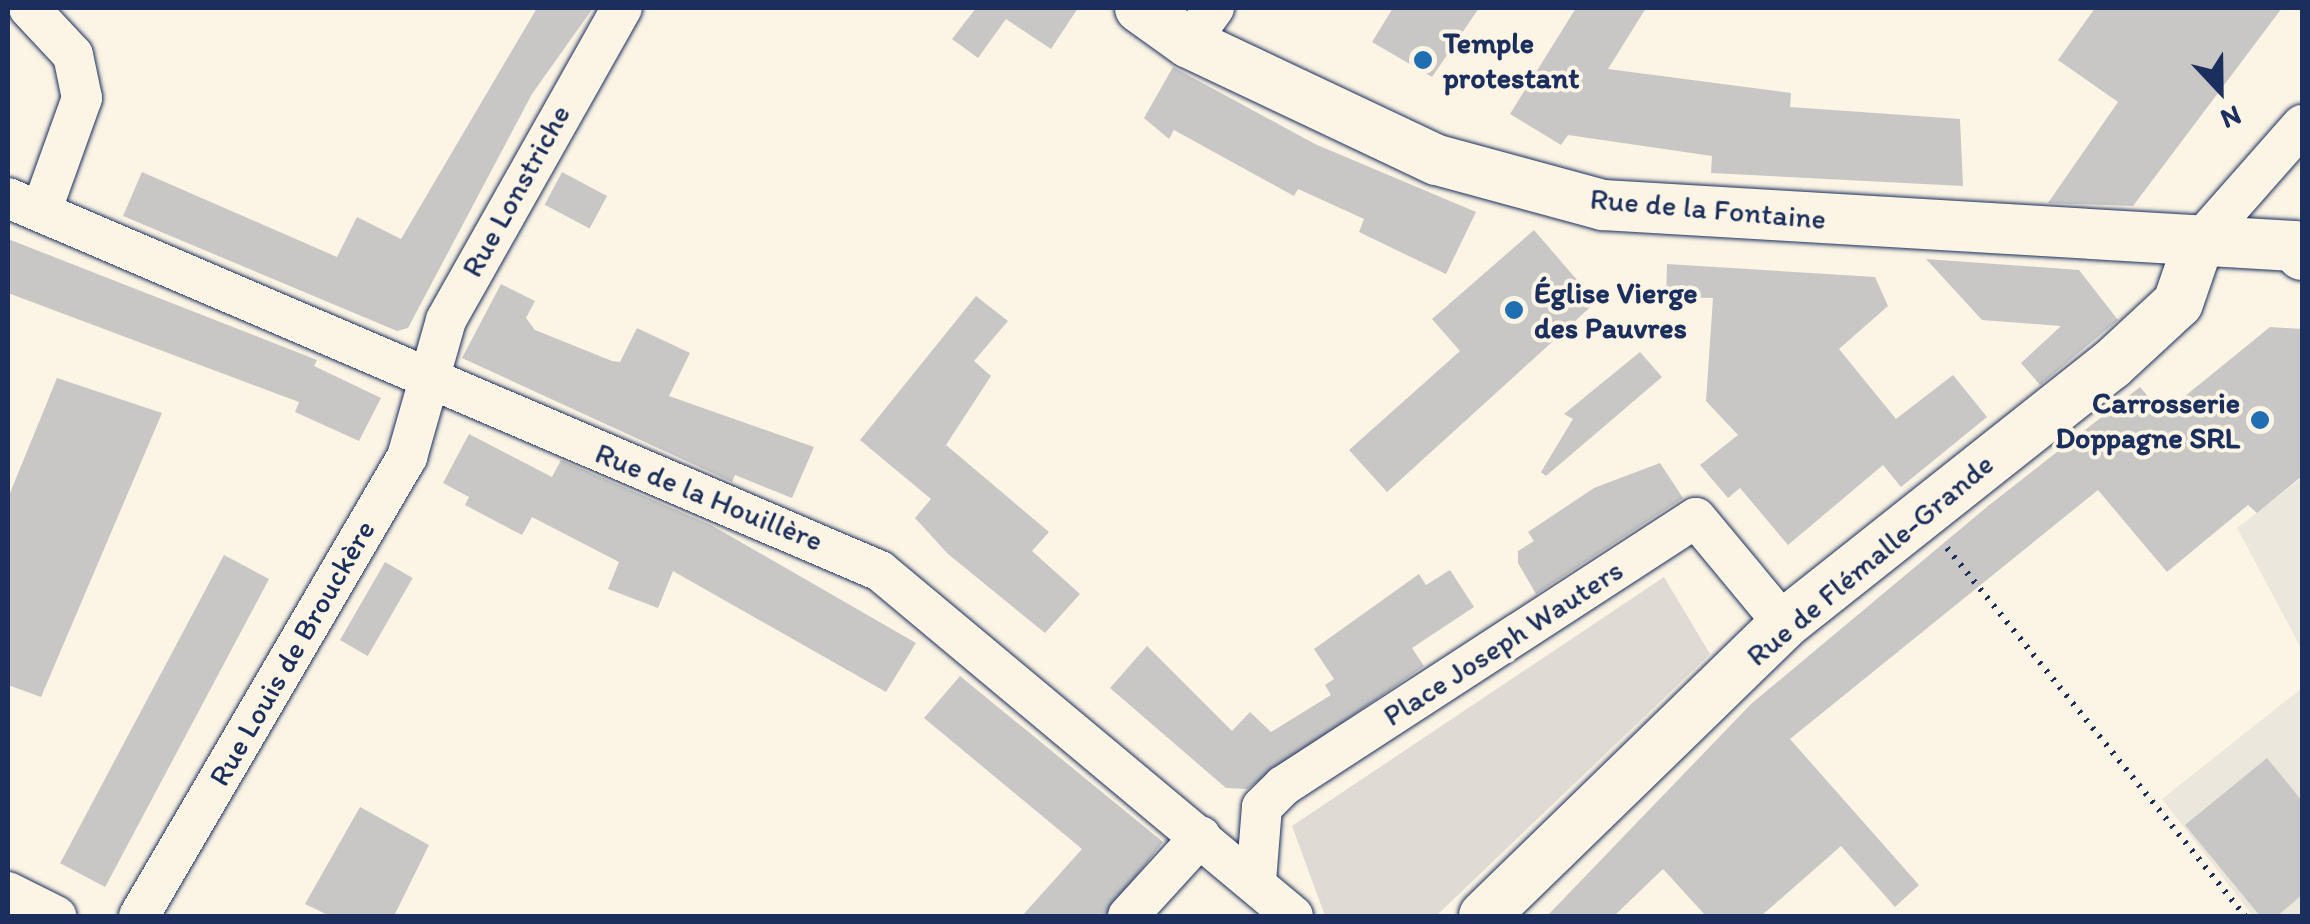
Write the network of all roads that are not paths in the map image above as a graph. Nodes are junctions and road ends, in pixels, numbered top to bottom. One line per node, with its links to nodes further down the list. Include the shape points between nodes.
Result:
1 (29, 8): 6 (street, Rue de la Houillère, via 73,55 82,98)
2 (622, 8): 9 (street, Rue Lonstriche, via 446,320)
3 (1140, 8): 4 (street, Rue de la Fontaine)
4 (1202, 25): 7 (street, Rue de la Fontaine, via 1437,160 1603,205)
5 (2302, 125): 7 (street)
6 (24, 205): 9 (street, Rue de la Houillère)
7 (2199, 242): 8 (street, Rue de la Fontaine, via 2294,246); 10 (street, Rue de Flémalle-Grande, via 2178,303)
8 (2302, 255)
9 (425, 382): 11 (street, Rue de la Houillère, via 880,571); 15 (street, Rue Louis de Brouckère, via 406,457)
10 (1784, 624): 12 (street, Place Joseph Wauters, via 1696,518 1283,786 1262,807); 18 (street, Rue de Flémalle-Grande)
11 (1200, 836): 12 (street, Rue de la Houillère); 16 (street)
12 (1256, 882): 17 (street, Rue de la Houillère)
13 (8, 892): 14 (street)
14 (56, 916)
15 (138, 916)
16 (1128, 916)
17 (1294, 916)
18 (1484, 916)

